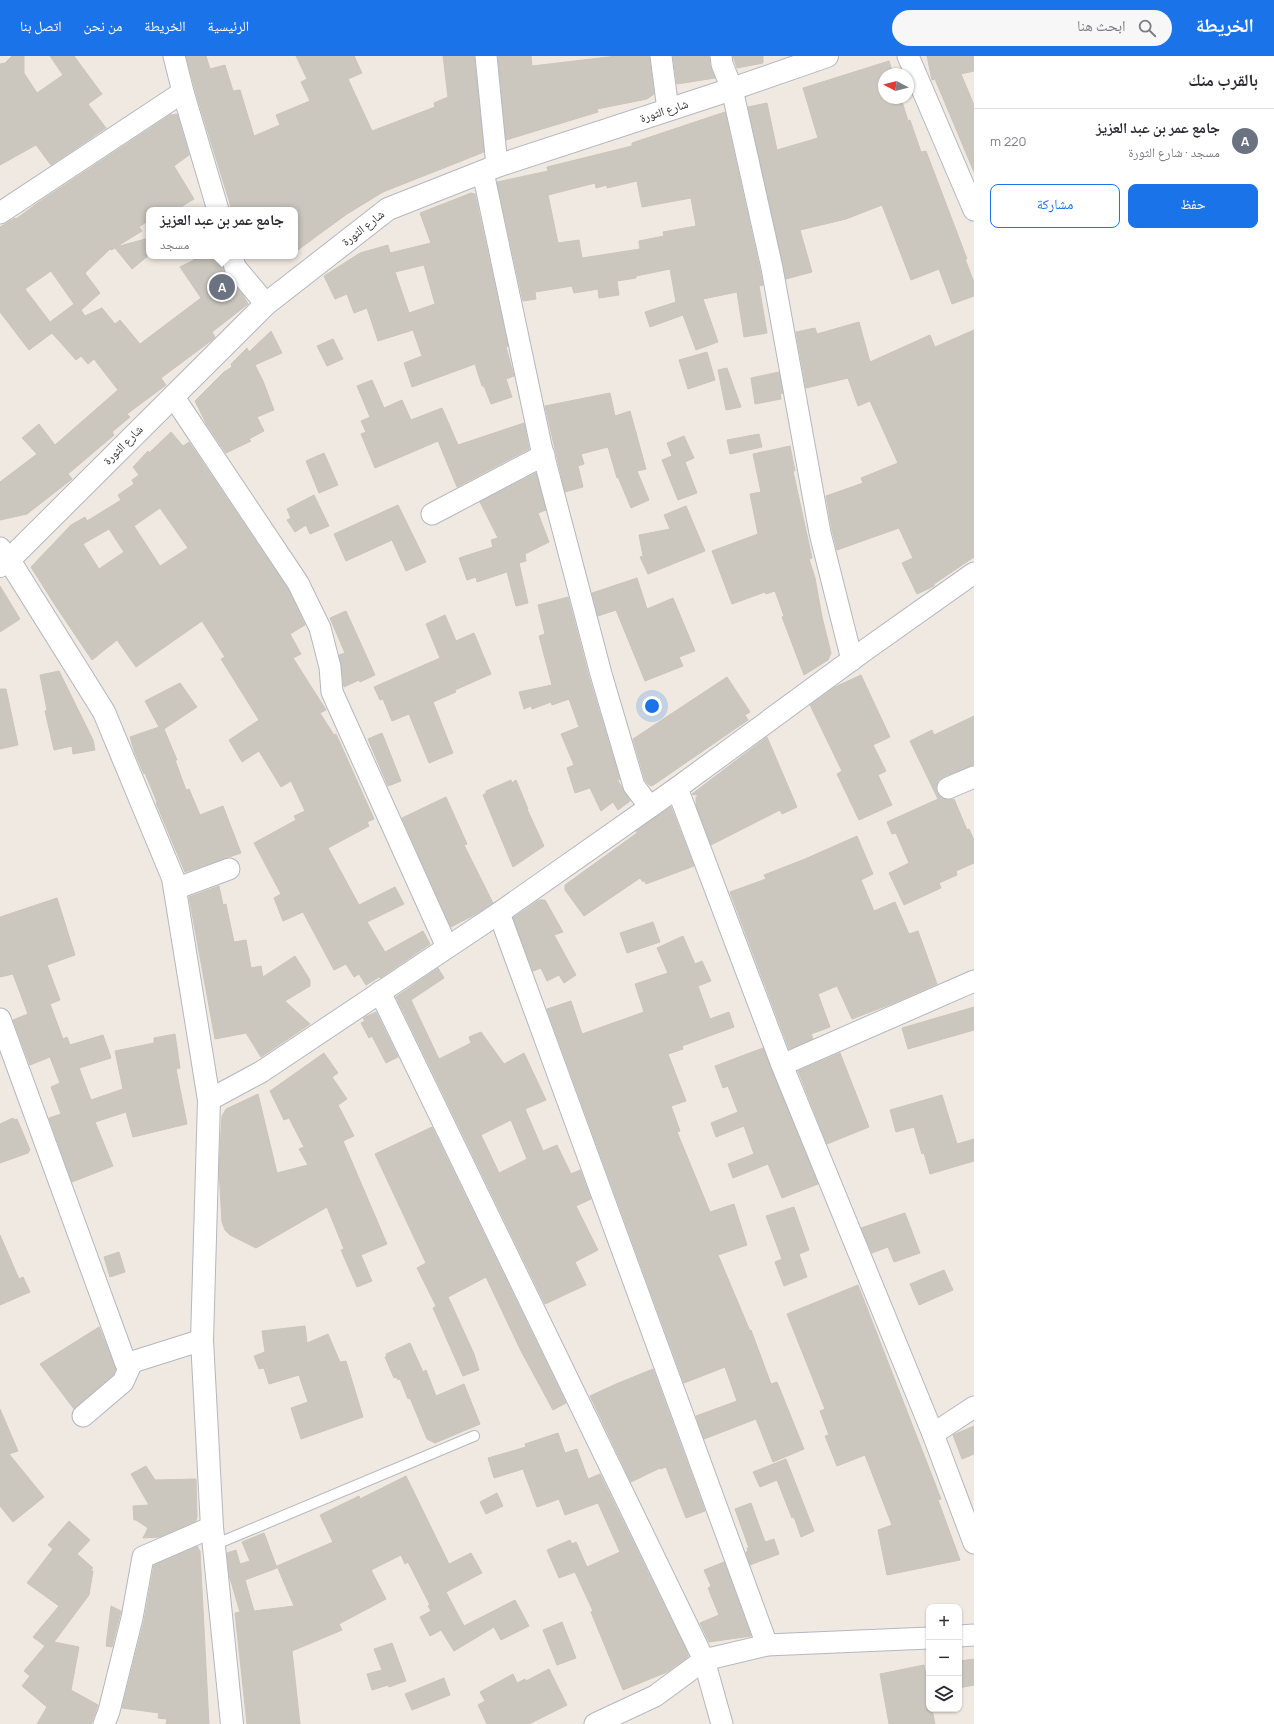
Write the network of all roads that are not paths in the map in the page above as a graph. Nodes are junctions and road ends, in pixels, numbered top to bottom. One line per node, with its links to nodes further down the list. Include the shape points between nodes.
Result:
1 (174, 56): 8 (street)
2 (486, 56): 10 (street)
3 (661, 56): 9 (street)
4 (721, 56): 7 (street)
5 (827, 56): 7 (street, شارع الثورة)
6 (908, 56): 12 (street)
7 (732, 89): 9 (street, شارع الثورة); 21 (street, via 772,268 820,533)
8 (183, 92): 11 (street); 13 (street)
9 (668, 110): 10 (street, شارع الثورة)
10 (490, 169): 15 (street, شارع الثورة, via 388,209); 17 (street)
11 (217, 207)
12 (974, 210)
13 (0, 213)
14 (233, 259): 15 (street, via 235,267)
15 (266, 304): 16 (street, شارع الثورة)
16 (173, 396): 19 (street, شارع الثورة); 29 (street, via 298,583 320,628 330,667 332,692)
17 (544, 455): 18 (street); 25 (street, via 601,674 634,786)
18 (432, 514)
19 (3, 558): 27 (street, via 104,712 173,878)
20 (974, 573): 21 (street)
21 (852, 660): 23 (street)
22 (974, 777): 24 (street)
23 (677, 788): 25 (street); 33 (street)
24 (948, 788)
25 (650, 807): 28 (street)
26 (230, 869): 27 (street)
27 (175, 889): 34 (street)
28 (499, 913): 29 (street); 46 (street)
29 (448, 948): 31 (street)
30 (974, 981): 33 (street)
31 (380, 992): 34 (street, via 261,1072); 47 (street)
32 (0, 1019): 36 (street, via 126,1364)
33 (782, 1065): 39 (street)
34 (209, 1100): 35 (street)
35 (202, 1340): 36 (street); 41 (street)
36 (132, 1362): 38 (street, via 123,1382)
37 (974, 1407): 39 (street)
38 (83, 1416)
39 (933, 1434): 42 (street)
40 (474, 1436): 41 (lane)
41 (213, 1536): 48 (street, via 143,1557 132,1618); 49 (street)
42 (974, 1543)
43 (962, 1636): 44 (street)
44 (974, 1636)
45 (926, 1638): 46 (street)
46 (768, 1645): 47 (street)
47 (704, 1660): 50 (street, via 655,1696); 51 (street)
48 (104, 1724)
49 (232, 1724)
50 (594, 1724)
51 (722, 1724)

